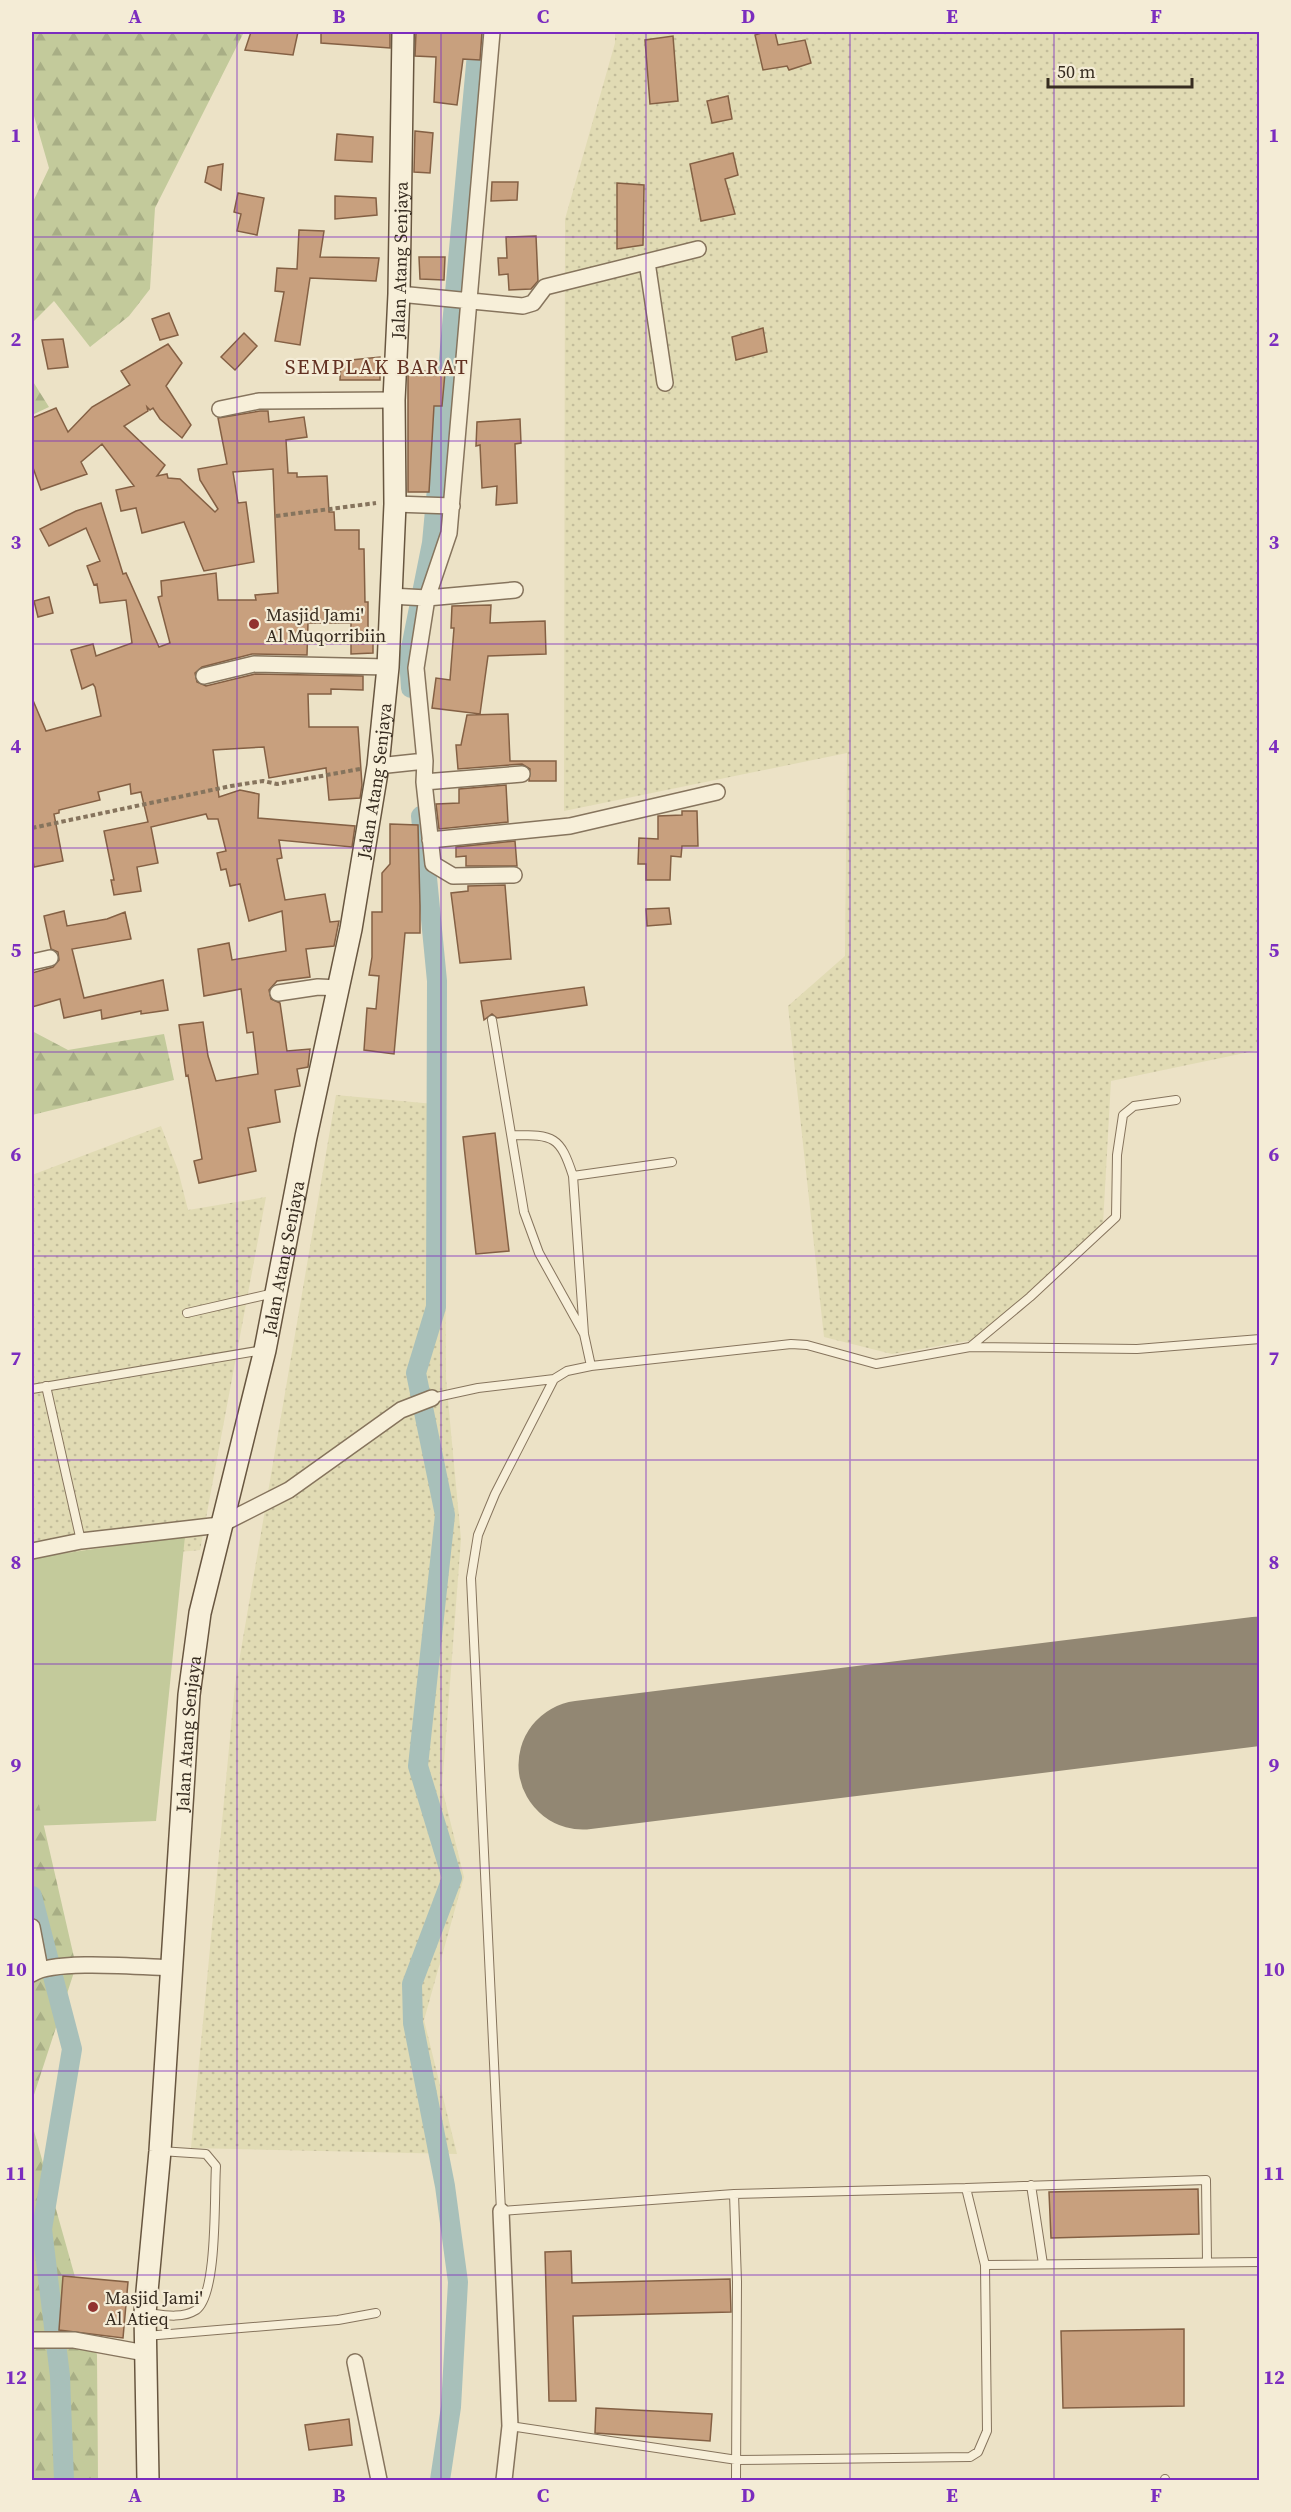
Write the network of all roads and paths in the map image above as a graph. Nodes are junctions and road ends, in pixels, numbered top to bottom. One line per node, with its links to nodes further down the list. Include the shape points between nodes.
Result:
1 (403, 32): 5 (main road, Jalan Atang Senjaya)
2 (492, 32): 6 (street)
3 (698, 249): 4 (street)
4 (646, 262): 6 (street, via 545,287 528,305); 7 (street)
5 (399, 294): 6 (street); 8 (main road, Jalan Atang Senjaya)
6 (468, 302): 11 (street)
7 (665, 383)
8 (394, 400): 9 (street, via 259,401); 10 (main road, Jalan Atang Senjaya)
9 (220, 409)
10 (395, 502): 11 (street); 12 (path); 14 (main road, Jalan Atang Senjaya)
11 (448, 506): 15 (street, via 446,548)
12 (276, 516)
13 (515, 590): 15 (street)
14 (394, 596): 15 (street); 16 (main road, Jalan Atang Senjaya)
15 (425, 598): 18 (street, via 416,668)
16 (388, 667): 17 (street, via 254,664); 19 (main road, Jalan Atang Senjaya)
17 (204, 676)
18 (423, 761): 19 (street); 21 (street)
19 (378, 766): 23 (path, via 277,784 263,781 231,786); 28 (main road, Jalan Atang Senjaya)
20 (522, 774): 21 (street)
21 (424, 782): 24 (street)
22 (717, 792): 24 (street, via 570,826)
23 (32, 828)
24 (430, 840): 25 (street, via 433,864 453,876)
25 (514, 875)
26 (50, 958): 27 (street)
27 (32, 962)
28 (340, 988): 29 (street); 35 (main road, Jalan Atang Senjaya)
29 (278, 993)
30 (492, 1020): 32 (lane)
31 (1176, 1100): 39 (lane, via 1134,1106 1123,1115 1117,1155 1116,1217)
32 (513, 1135): 34 (lane, via 545,1135 558,1142); 37 (lane, via 530,1233)
33 (672, 1162): 34 (lane)
34 (573, 1176): 37 (lane)
35 (276, 1293): 36 (lane); 40 (main road, Jalan Atang Senjaya)
36 (187, 1313)
37 (584, 1334): 41 (lane)
38 (1260, 1339): 39 (lane, via 1137,1348)
39 (970, 1347): 41 (lane, via 876,1364 791,1344)
40 (265, 1350): 43 (lane); 46 (main road, Jalan Atang Senjaya)
41 (591, 1366): 42 (lane, via 567,1371)
42 (554, 1379): 45 (lane); 56 (lane, via 495,1494 478,1535 471,1578)
43 (46, 1386): 44 (lane); 47 (lane)
44 (32, 1389)
45 (432, 1398): 46 (street, via 408,1406 289,1490)
46 (220, 1525): 47 (street); 50 (main road, Jalan Atang Senjaya, via 200,1613 189,1695)
47 (81, 1540): 48 (street)
48 (32, 1551)
49 (32, 1928): 51 (street)
50 (171, 1968): 51 (street, via 98,1966); 52 (main road, Jalan Atang Senjaya)
51 (39, 1970)
52 (160, 2151): 61 (main road, Jalan Atang Senjaya); 61 (lane, via 206,2154 216,2166 211,2284 199,2309 185,2315)
53 (1031, 2186): 54 (lane); 57 (lane, via 1206,2180); 59 (lane)
54 (966, 2188): 55 (lane); 60 (lane)
55 (734, 2194): 56 (lane); 67 (lane)
56 (501, 2211): 66 (street)
57 (1207, 2261): 58 (lane); 59 (lane)
58 (1260, 2262)
59 (1043, 2264): 60 (lane)
60 (985, 2265): 67 (lane, via 987,2431 978,2452 970,2457)
61 (145, 2313): 64 (main road, Jalan Atang Senjaya)
62 (376, 2313): 64 (lane)
63 (37, 2340): 64 (street)
64 (145, 2345): 68 (main road, Jalan Atang Senjaya)
65 (355, 2362): 69 (street)
66 (510, 2426): 67 (lane); 70 (street)
67 (737, 2460): 71 (lane)
68 (148, 2481)
69 (379, 2481)
70 (504, 2481)
71 (736, 2481)

